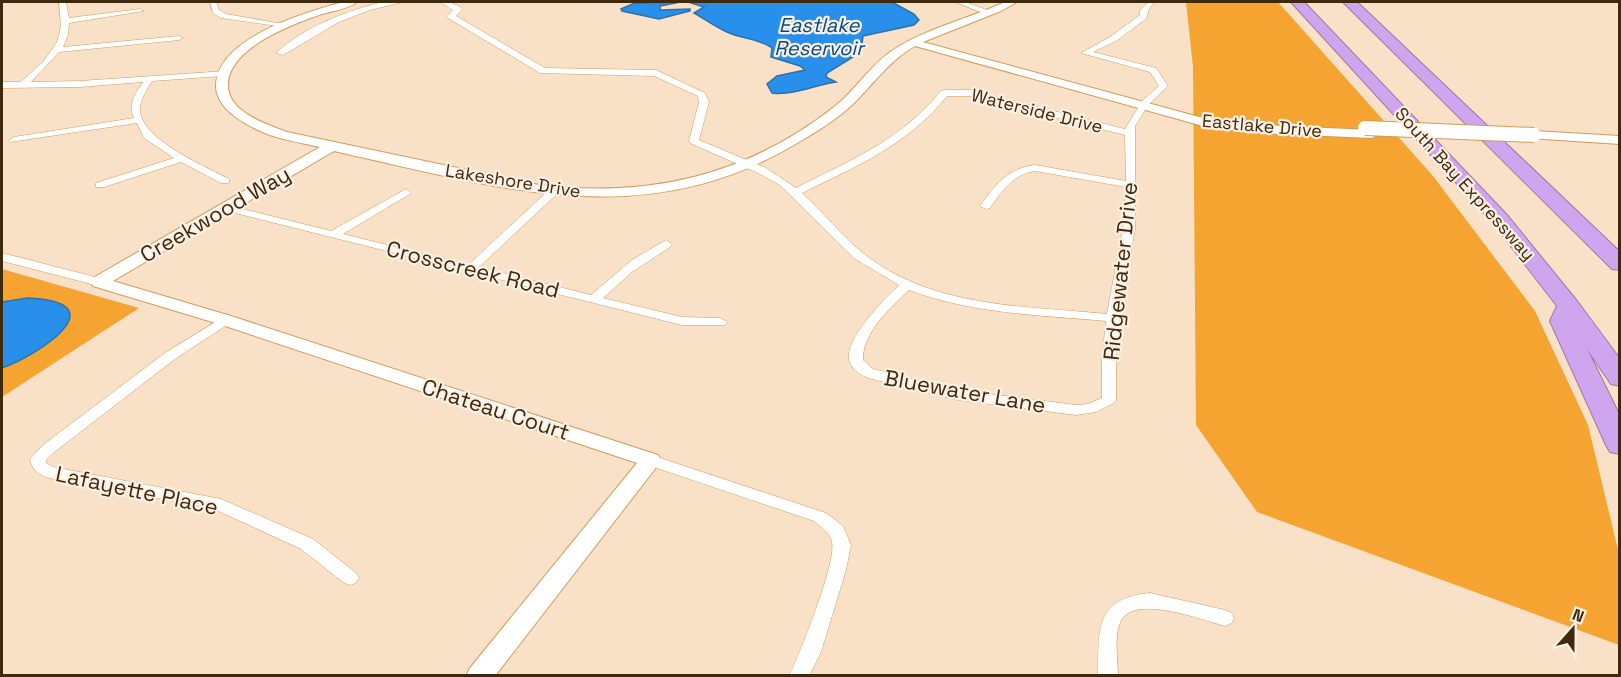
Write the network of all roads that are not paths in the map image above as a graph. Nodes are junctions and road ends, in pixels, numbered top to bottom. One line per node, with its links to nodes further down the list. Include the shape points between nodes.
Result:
1 (62, 2): 13 (street)
2 (213, 2): 14 (street, via 216,11 224,16)
3 (352, 2): 14 (street)
4 (399, 2): 18 (street, via 347,14)
5 (444, 2): 32 (street, via 458,9 451,16 543,71 656,73 702,95 704,102 694,141 714,153)
6 (959, 2): 12 (street)
7 (1012, 2): 12 (street, Lakeshore Drive)
8 (1151, 2): 23 (street, Ridgewater Drive, via 1144,16 1125,31 1085,53 1157,73 1163,89)
9 (1297, 2): 49 (highway, South Bay Expressway, via 1500,219)
10 (1350, 2): 44 (highway, South Bay Expressway)
11 (140, 11): 13 (street)
12 (991, 13): 16 (street, Lakeshore Drive)
13 (66, 21): 17 (street, via 63,40)
14 (285, 25): 19 (street, via 249,46)
15 (179, 38): 17 (street)
16 (919, 41): 23 (street, Eastlake Drive); 32 (street, Lakeshore Drive, via 883,63 851,99 823,121)
17 (56, 50): 22 (street, via 43,67)
18 (280, 53)
19 (223, 73): 20 (street); 29 (street, Lakeshore Drive, via 222,93 242,117 277,133)
20 (148, 79): 22 (street); 24 (street, via 135,109)
21 (2, 85): 22 (street)
22 (19, 86)
23 (1144, 105): 25 (street, Ridgewater Drive, via 1130,126); 26 (street, Eastlake Drive, via 1242,121)
24 (140, 120): 27 (street); 31 (street, via 151,140)
25 (1131, 132): 35 (street, Ridgewater Drive); 38 (street, Waterside Drive, via 970,93 944,93 928,113 879,151)
26 (1537, 138): 28 (street, Eastlake Drive); 30 (street, Eastlake Drive)
27 (14, 140)
28 (1620, 140)
29 (332, 146): 36 (street, Lakeshore Drive); 40 (street, Creekwood Way)
30 (1620, 146)
31 (183, 158): 33 (street); 34 (street)
32 (750, 163): 36 (street, Lakeshore Drive, via 718,176 640,192); 38 (street)
33 (225, 181)
34 (99, 185)
35 (1131, 185): 39 (street, via 1022,169 1008,177); 50 (street, Ridgewater Drive, via 1129,228)
36 (554, 191): 45 (street)
37 (406, 192): 41 (street)
38 (796, 192): 47 (street, via 857,255)
39 (986, 206)
40 (227, 208): 41 (street, Crosscreek Road); 46 (street, Creekwood Way)
41 (334, 234): 45 (street, Crosscreek Road)
42 (666, 244): 48 (street, via 646,254)
43 (2, 257): 46 (street, Chateau Court)
44 (1620, 264)
45 (471, 268): 48 (street, Crosscreek Road)
46 (99, 282): 51 (street, Chateau Court)
47 (908, 285): 50 (street, via 978,304); 54 (street, Bluewater Lane, via 882,308 855,350 862,370 958,395 1076,410)
48 (594, 300): 52 (street, Crosscreek Road, via 682,321)
49 (1569, 306): 53 (highway, South Bay Expressway); 55 (highway, via 1562,321)
50 (1113, 318): 54 (street, Ridgewater Drive, via 1109,400)
51 (225, 320): 56 (street, Chateau Court); 57 (street, Lafayette Place, via 170,356 48,449 38,459 39,466 49,472 215,503 307,543)
52 (720, 322)
53 (1620, 378)
54 (1102, 405)
55 (1620, 444)
56 (651, 460): 59 (street); 60 (street, Chateau Court, via 820,517 837,531 842,545 837,570 811,652)
57 (350, 578)
58 (1225, 618): 61 (street, via 1150,600 1122,605 1110,623)
59 (479, 675)
60 (799, 675)
61 (1108, 675)

